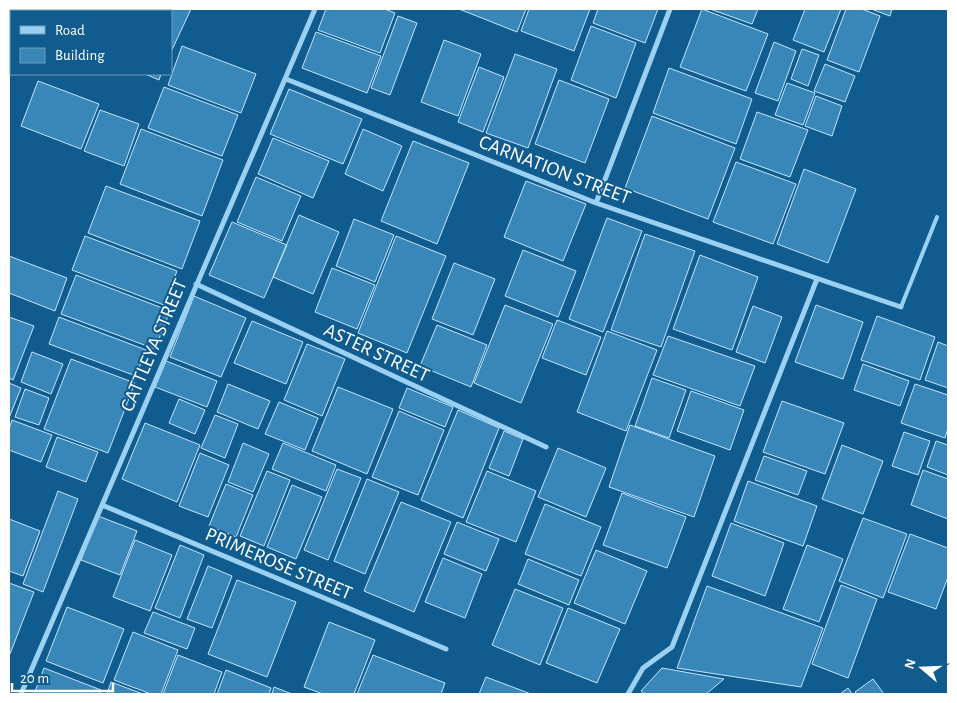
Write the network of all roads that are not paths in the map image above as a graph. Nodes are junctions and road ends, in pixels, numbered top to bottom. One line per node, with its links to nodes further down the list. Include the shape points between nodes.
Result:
1 (315, 9): 3 (street, CATTLEYA STREET)
2 (670, 9): 4 (street)
3 (286, 79): 4 (street, CARNATION STREET); 7 (street, CATTLEYA STREET)
4 (596, 203): 6 (street, CARNATION STREET)
5 (937, 217): 8 (lane)
6 (817, 279): 8 (street, CARNATION STREET); 13 (street, via 672,646 643,668)
7 (196, 284): 9 (street, ASTER STREET); 10 (street, CATTLEYA STREET)
8 (901, 307)
9 (546, 447)
10 (102, 504): 11 (street, PRIMEROSE STREET); 12 (street, CATTLEYA STREET)
11 (446, 649)
12 (21, 694)
13 (628, 694)

